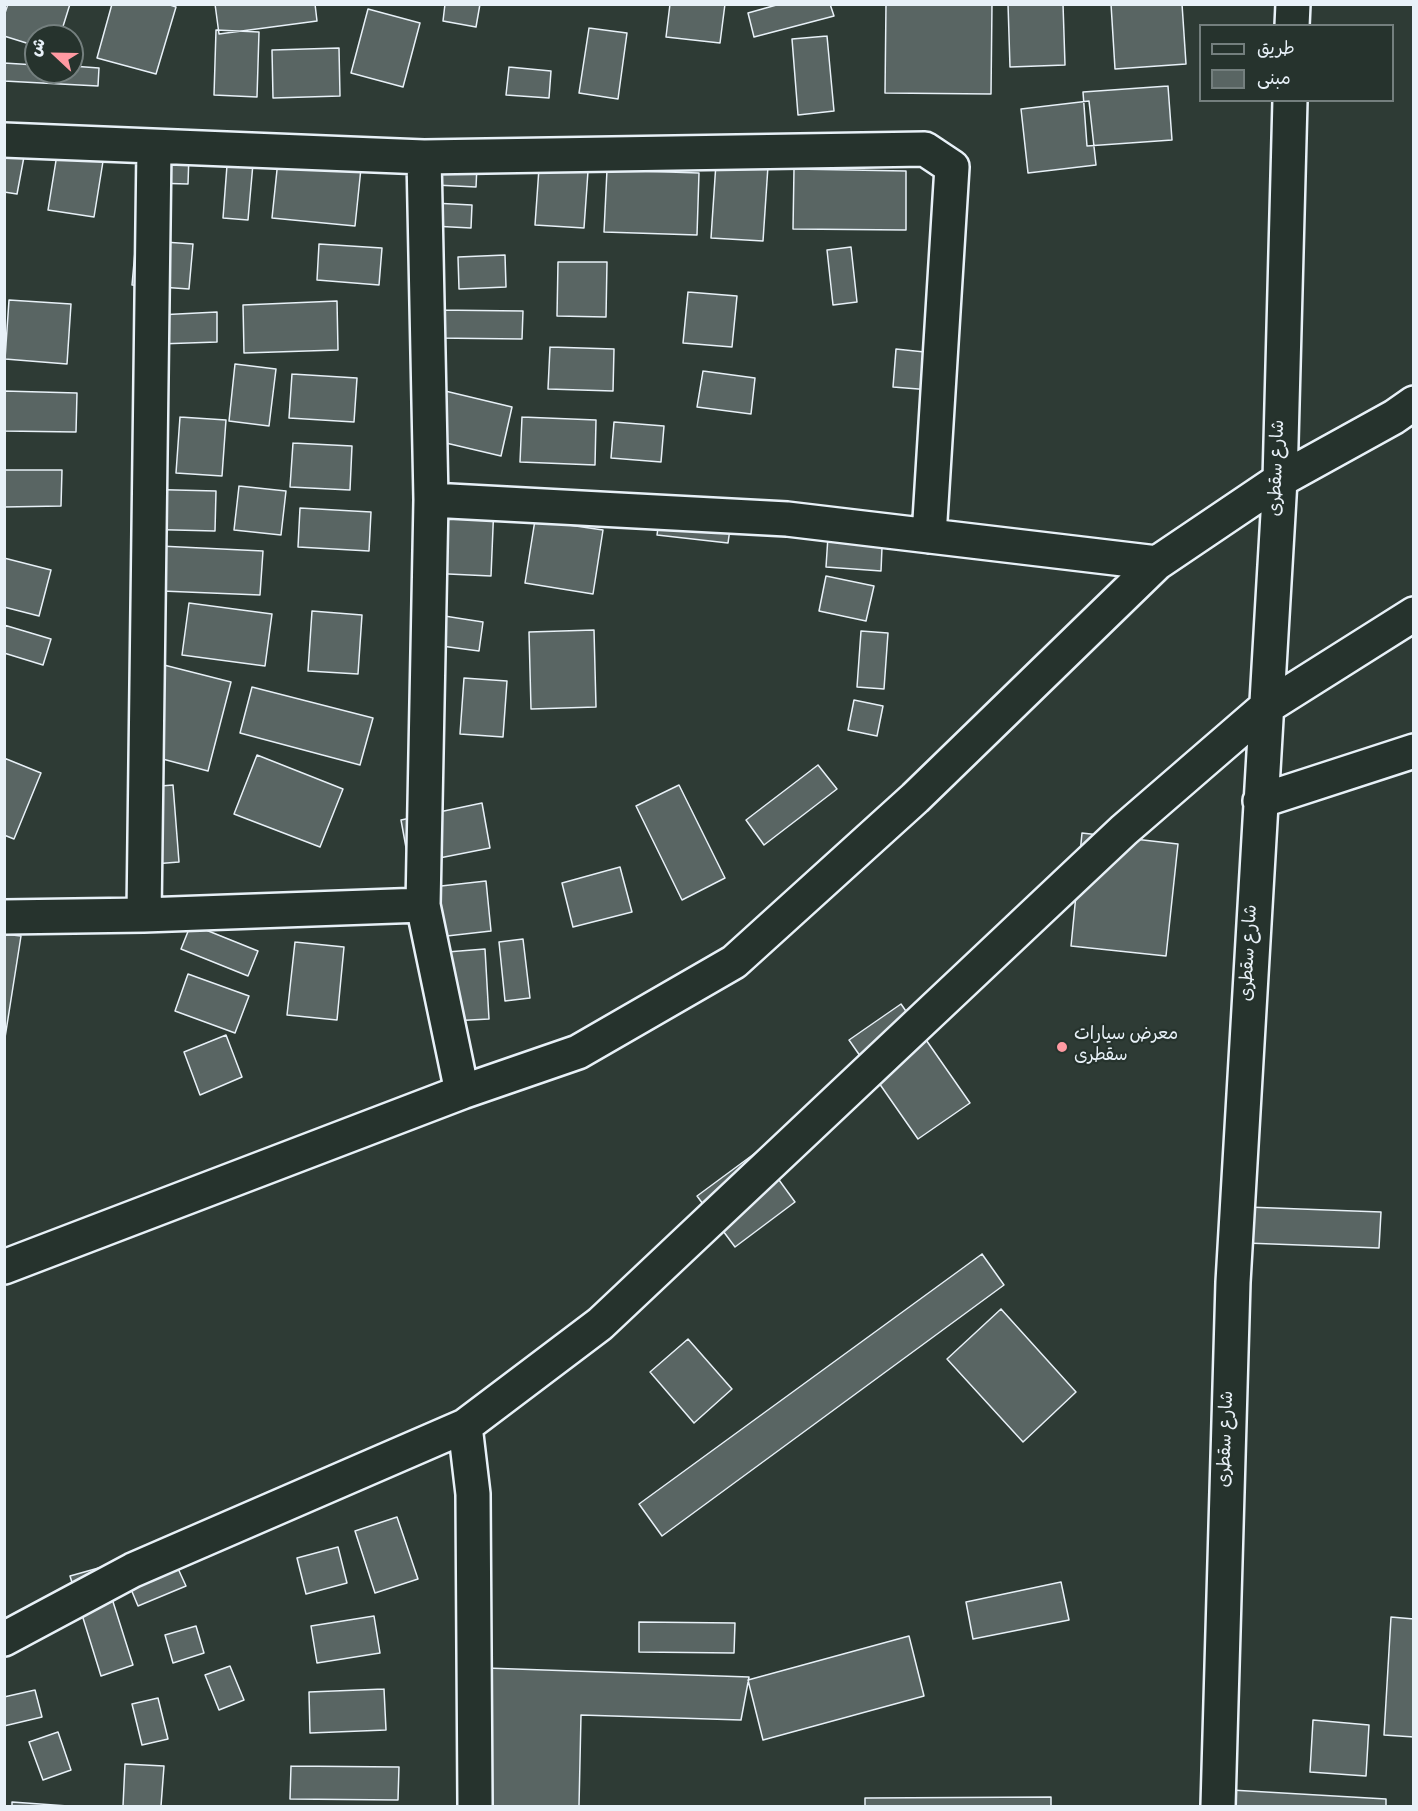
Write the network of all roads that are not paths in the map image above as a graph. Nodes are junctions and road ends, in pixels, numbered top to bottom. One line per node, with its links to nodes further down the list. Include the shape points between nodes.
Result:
1 (1293, 4): 2 (street)
2 (1292, 24)
3 (1290, 102): 8 (street, شارع سقطرى)
4 (4, 140): 5 (street)
5 (154, 147): 6 (street); 17 (street)
6 (424, 158): 9 (street); 10 (street, via 925,149 952,167)
7 (1413, 404): 8 (street)
8 (1280, 480): 11 (street); 13 (street, شارع سقطرى)
9 (431, 500): 10 (street, via 787,519); 16 (street)
10 (929, 536): 11 (street)
11 (1157, 563): 19 (street, via 915,798 734,962 578,1052)
12 (1413, 614): 13 (street)
13 (1266, 708): 15 (street, شارع سقطرى); 21 (street, via 1124,830 600,1324)
14 (1413, 751): 15 (street)
15 (1260, 801): 24 (street, شارع سقطرى, via 1233,1282)
16 (423, 905): 17 (street); 19 (street)
17 (144, 915): 18 (street)
18 (4, 916)
19 (462, 1092): 20 (street)
20 (4, 1267)
21 (465, 1426): 22 (street, via 133,1570); 23 (street, via 473,1494)
22 (4, 1639)
23 (475, 1806)
24 (1218, 1806)

